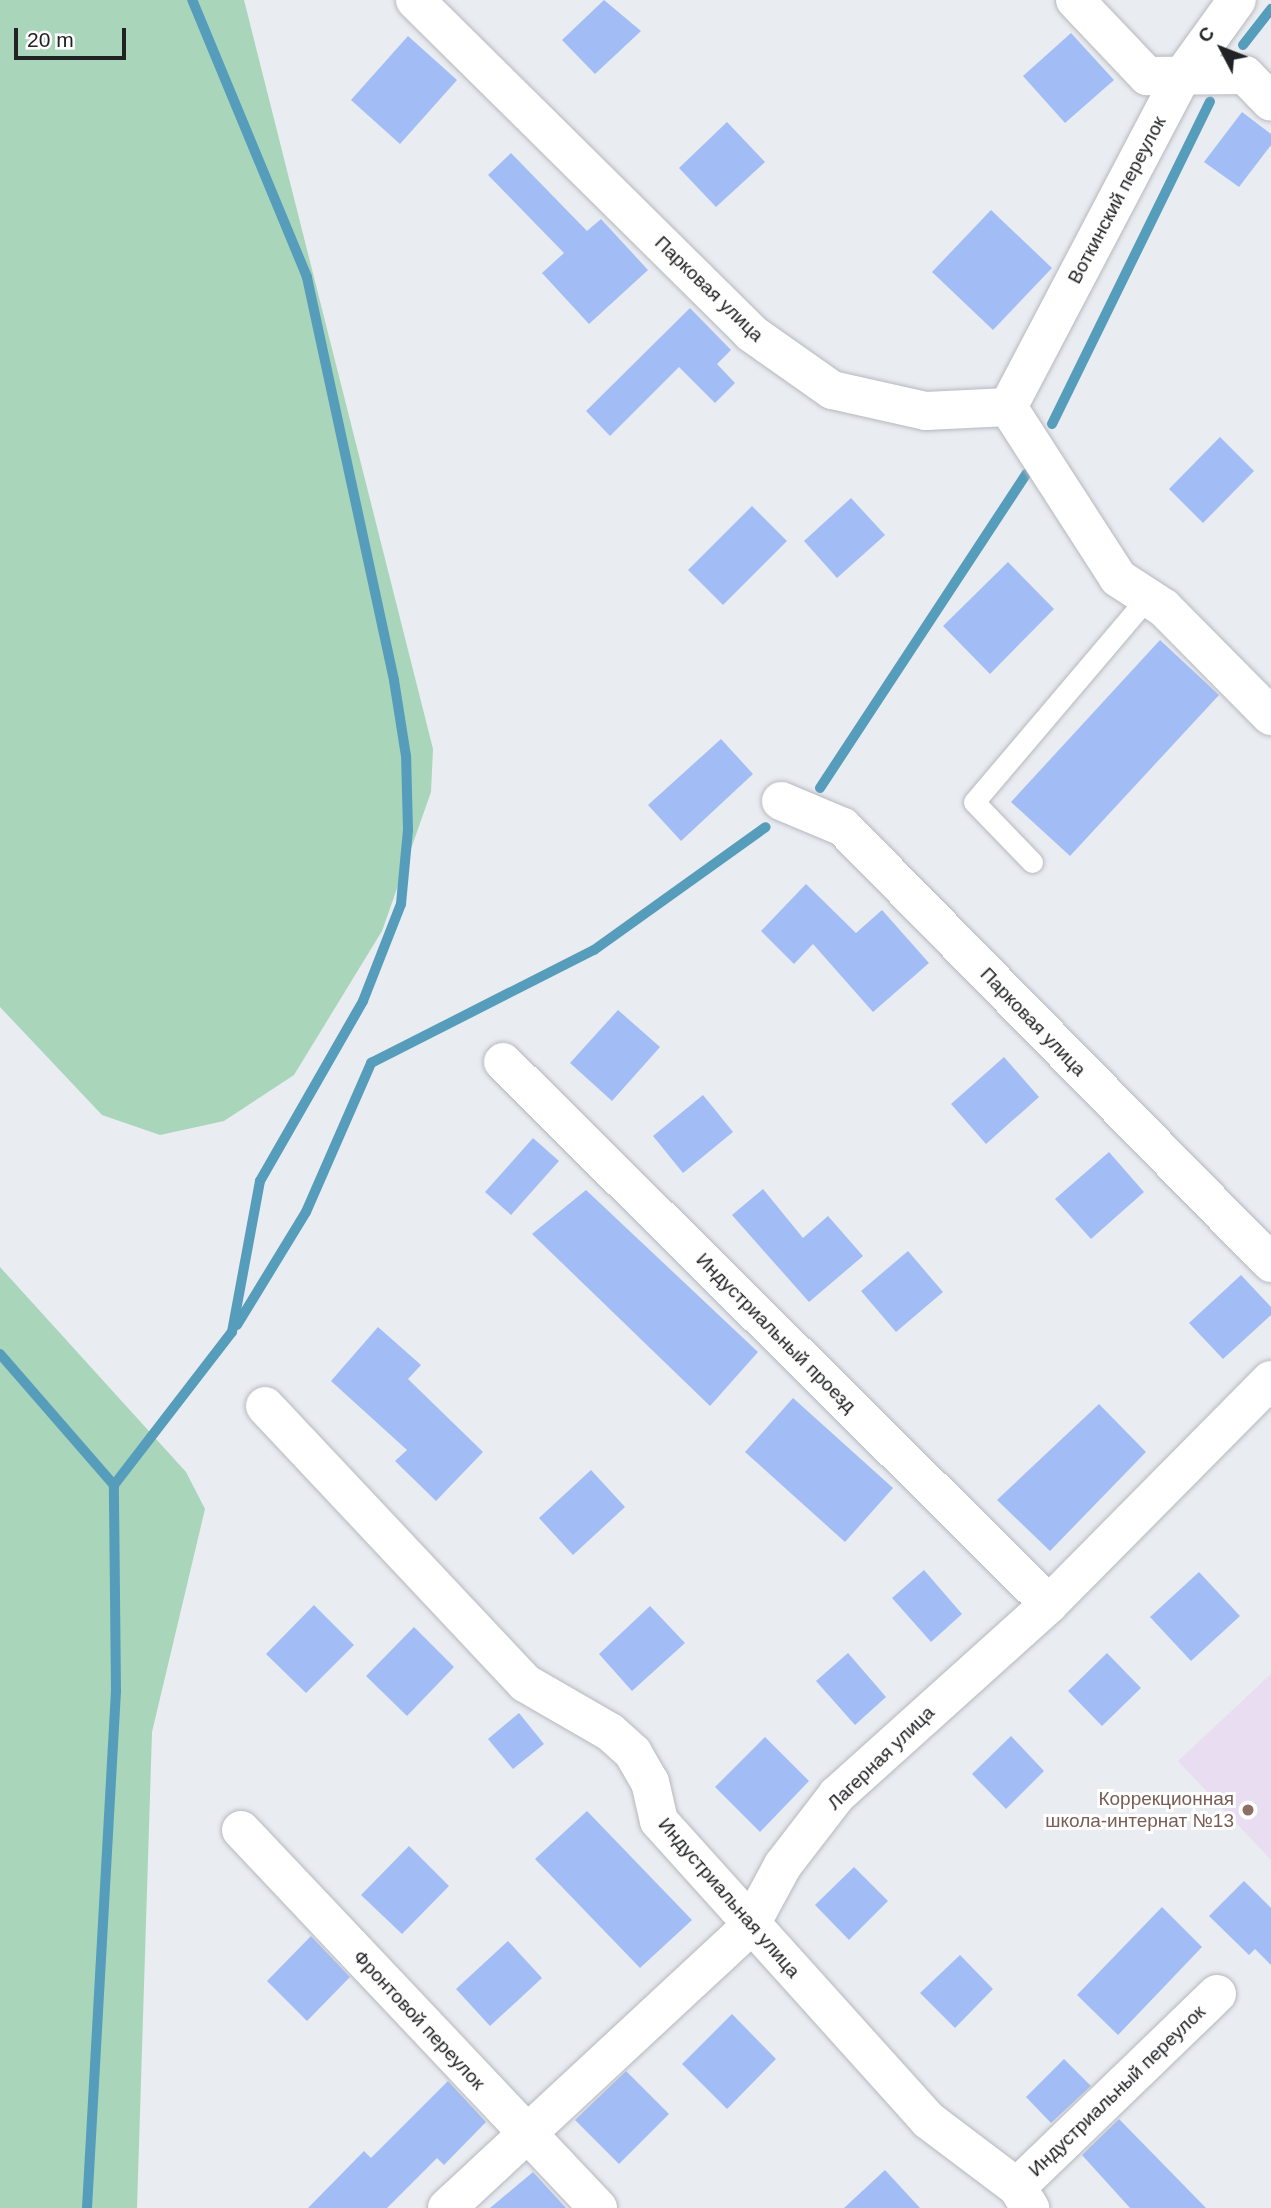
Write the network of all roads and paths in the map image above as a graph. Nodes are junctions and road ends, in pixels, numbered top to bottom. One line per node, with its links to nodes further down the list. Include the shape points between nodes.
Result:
1 (415, 0): 6 (street, Парковая улица, via 751,333 822,383 926,411)
2 (1075, 0): 4 (street, via 1147,76)
3 (1237, 0): 4 (street, Воткинский переулок)
4 (1180, 79): 5 (street, via 1245,75); 6 (street, Воткинский переулок)
5 (1271, 102)
6 (1008, 407): 7 (street, via 1118,578)
7 (1148, 597): 8 (street); 10 (lane, via 974,802)
8 (1271, 716)
9 (781, 802): 12 (street, Парковая улица, via 843,827)
10 (1032, 862)
11 (503, 1062): 15 (street, Индустриальный проезд)
12 (1271, 1263)
13 (1271, 1380): 15 (street, Лагерная улица)
14 (265, 1406): 17 (street, Индустриальная улица, via 525,1683 610,1732 633,1753 650,1782 659,1821)
15 (1049, 1604): 17 (street, Лагерная улица, via 837,1795 783,1865)
16 (241, 1830): 19 (street, Фронтовой переулок)
17 (750, 1926): 19 (street, Лагерная улица); 20 (street, Индустриальная улица, via 928,2120)
18 (1217, 1994): 20 (street, Индустриальный переулок)
19 (527, 2136): 21 (street, Лагерная улица); 22 (street, Фронтовой переулок)
20 (1023, 2198)
21 (447, 2208)
22 (598, 2208)

